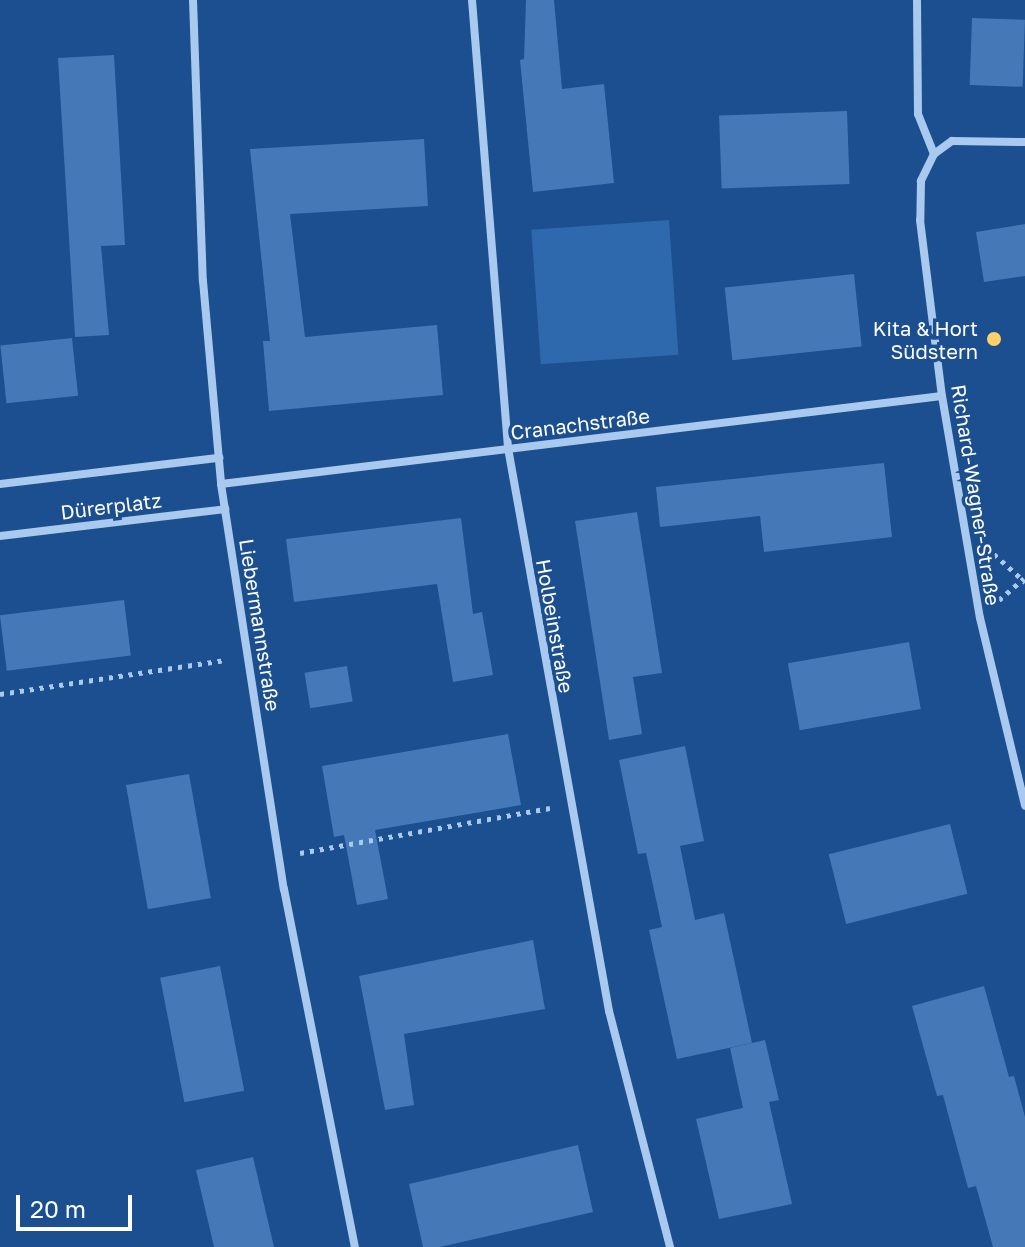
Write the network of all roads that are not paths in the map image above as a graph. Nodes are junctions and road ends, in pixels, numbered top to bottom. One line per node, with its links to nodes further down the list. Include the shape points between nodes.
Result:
1 (193, 0): 8 (street, Liebermannstraße, via 203,281)
2 (472, 0): 7 (street, Holbeinstraße)
3 (917, 0): 5 (street, via 918,114)
4 (1025, 142): 5 (street, via 952,141)
5 (934, 154): 6 (street, Richard-Wagner-Straße, via 921,181 920,220)
6 (942, 396): 7 (street, Cranachstraße); 13 (street, Richard-Wagner-Straße, via 980,618)
7 (508, 448): 10 (street, Cranachstraße); 15 (street, Holbeinstraße, via 609,1011)
8 (219, 458): 9 (street, Dürerplatz); 10 (street, Liebermannstraße)
9 (0, 484)
10 (221, 484): 11 (street, Liebermannstraße)
11 (225, 509): 12 (street, Dürerplatz); 14 (street, Liebermannstraße, via 279,856)
12 (0, 536)
13 (1025, 806)
14 (355, 1247)
15 (670, 1247)

